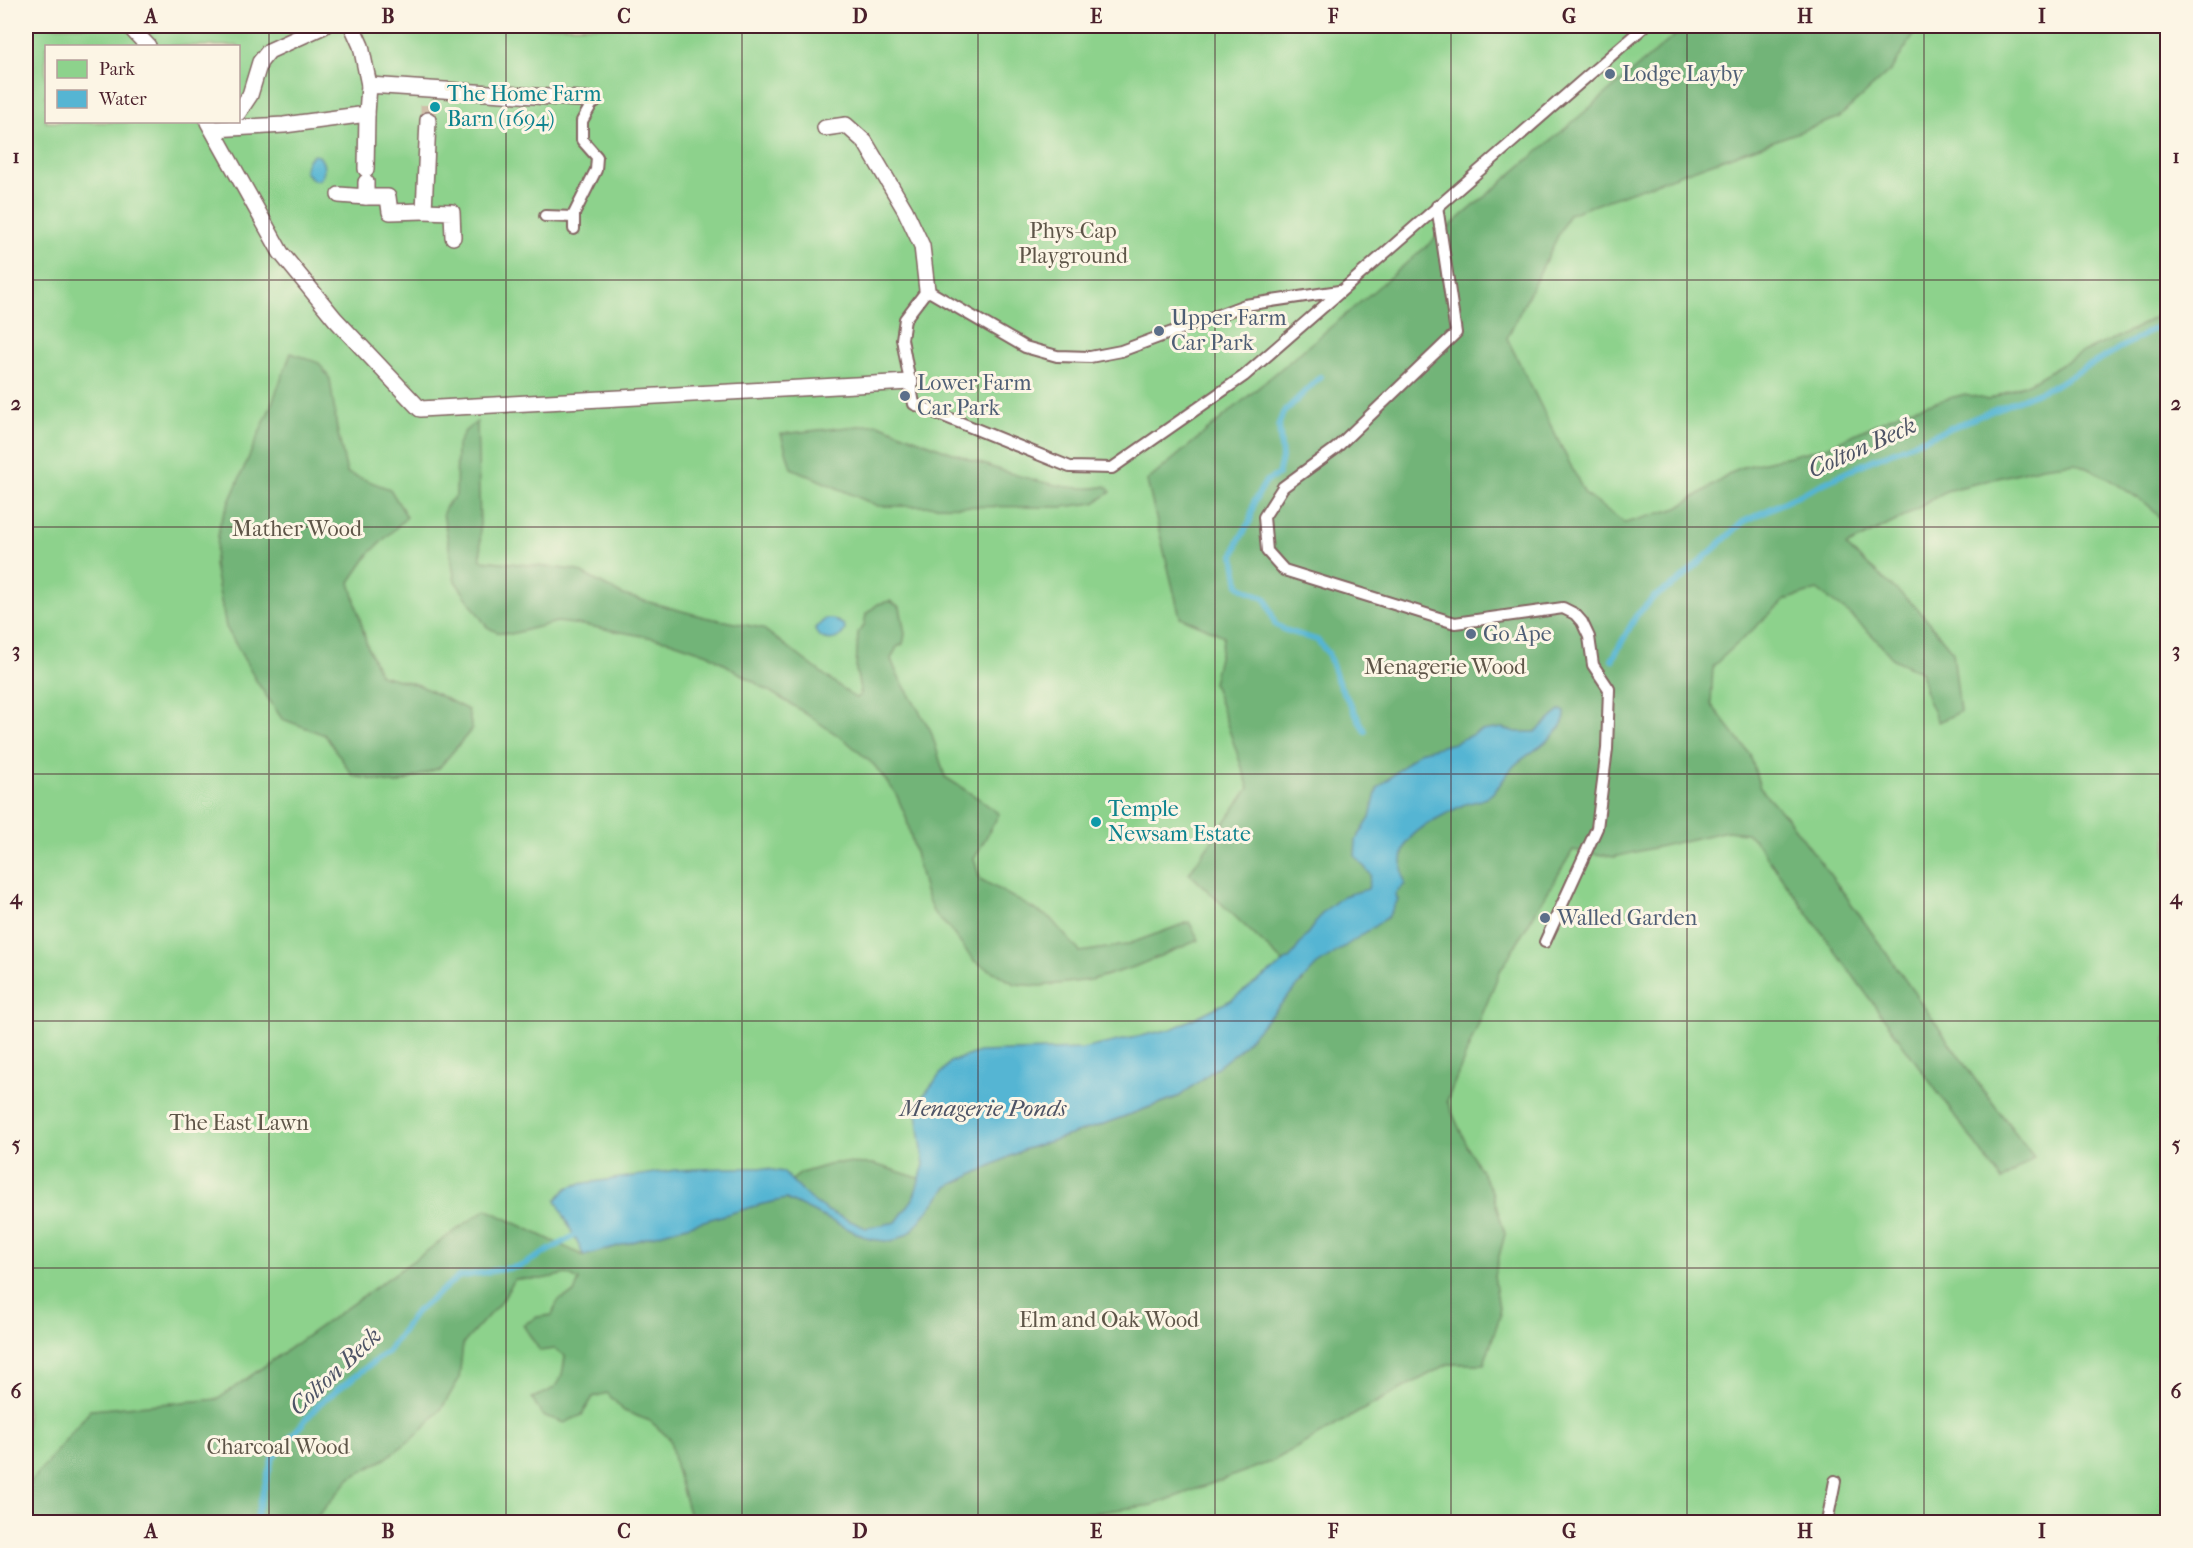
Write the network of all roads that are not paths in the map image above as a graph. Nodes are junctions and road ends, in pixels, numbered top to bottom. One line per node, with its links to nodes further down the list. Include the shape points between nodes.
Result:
1 (129, 26): 5 (street)
2 (324, 26): 8 (street, via 269,51 260,62 250,95)
3 (352, 26): 6 (street, via 362,46)
4 (1645, 26): 15 (lane)
5 (147, 45)
6 (369, 85): 7 (street); 9 (street)
7 (594, 100): 18 (lane, via 582,121 582,140 597,157 597,170)
8 (240, 110)
9 (367, 114): 11 (street, via 284,125); 13 (street)
10 (428, 120): 16 (street)
11 (220, 125): 23 (street, via 281,253 420,409)
12 (825, 128): 21 (street, via 846,125 865,142 922,246)
13 (366, 182): 14 (street); 16 (street, via 388,196 390,212)
14 (339, 195)
15 (1437, 206): 22 (lane); 24 (lane, via 1456,333 1335,449 1282,487 1264,517 1267,551 1284,570 1455,622 1563,608 1582,622 1589,637 1593,665 1609,689 1607,749 1597,828)
16 (424, 211): 20 (street, via 452,212)
17 (544, 216): 18 (lane)
18 (574, 217): 19 (lane)
19 (574, 229)
20 (453, 237)
21 (927, 290): 22 (lane, via 1025,347 1057,356 1090,357 1121,351 1245,305); 23 (lane, via 905,319 902,339)
22 (1339, 291): 23 (lane, via 1244,376 1112,468 1070,466 914,404)
23 (910, 382)
24 (1545, 942)
25 (1835, 1480): 26 (lane)
26 (1827, 1522)

